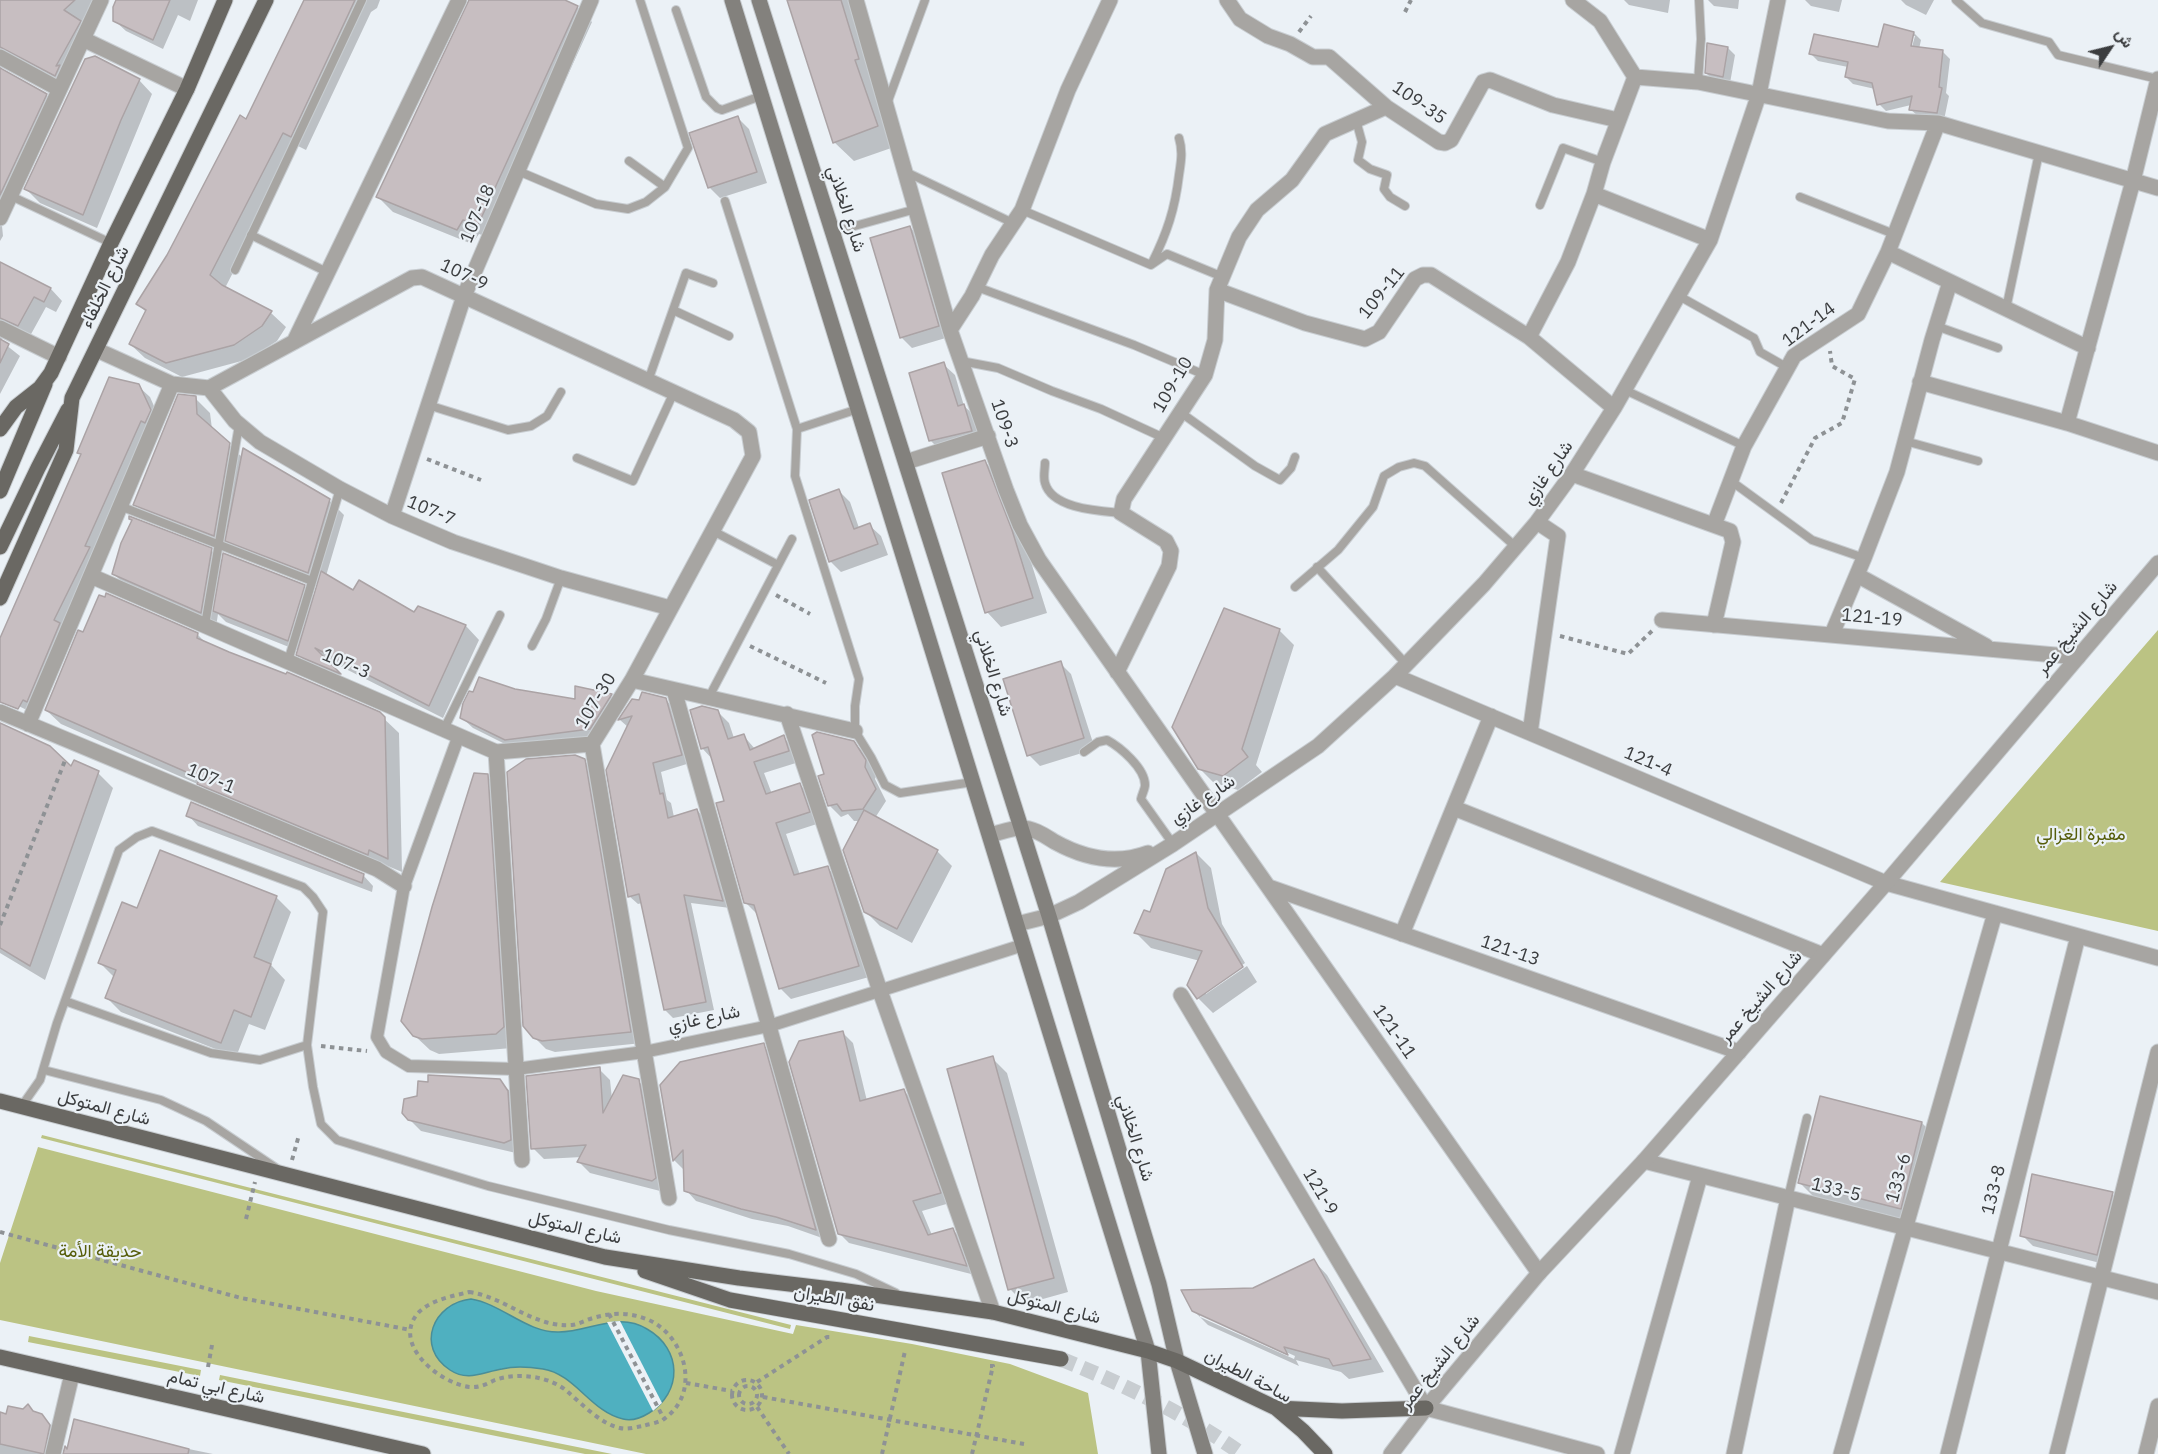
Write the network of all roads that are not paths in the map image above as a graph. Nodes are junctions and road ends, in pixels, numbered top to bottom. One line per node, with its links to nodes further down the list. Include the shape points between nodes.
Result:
1 (101, 0): 19 (street)
2 (225, 0): 25 (main road, شارع الخلفاء)
3 (266, 0): 76 (main road, شارع الخلفاء)
4 (362, 0): 53 (lane)
5 (459, 0): 59 (street)
6 (591, 0): 37 (street, 107-18)
7 (640, 0): 40 (lane, via 688,148)
8 (732, 0): 27 (main road)
9 (759, 0): 51 (main road, شارع الخلاني)
10 (856, 0): 28 (street, 109-3)
11 (925, 0): 28 (lane)
12 (1110, 0): 49 (street, via 1068,90)
13 (1227, 0): 29 (street, 109-35, via 1240,20 1268,36 1313,57 1329,57)
14 (1573, 0): 21 (street, via 1600,21)
15 (1699, 0): 23 (lane)
16 (1778, 0): 26 (street, شارع غازي)
17 (1956, 0): 22 (lane, via 1982,22 2049,42 2058,55)
18 (675, 10): 27 (lane, via 706,97 713,104 722,110)
19 (83, 39): 24 (street); 25 (street)
20 (0, 57): 24 (street)
21 (1635, 77): 23 (street); 31 (street)
22 (2158, 79): 39 (street)
23 (1698, 82): 26 (street)
24 (59, 89): 42 (street)
25 (188, 89): 55 (main road, شارع الخلفاء)
26 (1759, 94): 32 (street, via 1888,121); 54 (street, شارع غازي)
27 (761, 96): 92 (main road)
28 (886, 105): 38 (street, 109-3)
29 (1386, 107): 30 (street, 109-10); 31 (street, 109-35, via 1445,142 1451,140 1483,82 1490,80 1553,105)
30 (1356, 120): 46 (lane, via 1362,142 1358,160 1387,175 1384,189); 62 (street, 109-10, via 1325,134 1292,180 1257,210 1239,237)
31 (1618, 120): 36 (street)
32 (1938, 123): 34 (street); 52 (street, 121-14)
33 (1179, 138): 57 (lane, via 1182,148 1176,202 1167,233)
34 (2039, 153): 39 (street); 66 (lane)
35 (628, 161): 40 (lane)
36 (1603, 162): 43 (street); 47 (lane, via 1563,148)
37 (518, 171): 40 (lane, via 596,204 628,209 646,202); 65 (street, 107-18)
38 (905, 171): 48 (street, 109-3); 49 (lane)
39 (2133, 181): 41 (street); 75 (street)
40 (665, 187)
41 (2158, 188)
42 (6, 193): 50 (street); 55 (lane)
43 (1594, 194): 54 (street); 72 (street, via 1568,262)
44 (1800, 197): 52 (lane)
45 (725, 201): 97 (lane)
46 (1405, 206)
47 (1540, 206)
48 (916, 209): 51 (lane); 70 (street, 109-3)
49 (1018, 217): 57 (lane); 63 (street, via 992,255)
50 (0, 218)
51 (833, 232): 107 (main road, شارع الخلاني)
52 (1894, 234): 56 (street, 121-14)
53 (251, 235): 58 (lane); 59 (lane)
54 (1710, 240): 64 (street, شارع غازي)
55 (111, 243): 77 (main road, شارع الخلفاء)
56 (1888, 252): 60 (street); 79 (street, 121-14, via 1858,314 1794,356)
57 (1151, 265): 62 (lane, via 1167,254)
58 (235, 270)
59 (327, 272): 73 (street)
60 (1950, 282): 66 (street); 68 (street)
61 (713, 283): 67 (lane, via 686,273)
62 (1220, 284): 72 (street, 109-11, via 1305,323 1365,339 1379,332 1415,279 1431,274); 80 (street, 109-10, via 1215,340)
63 (977, 287): 70 (street); 80 (lane)
64 (1679, 296): 79 (lane, via 1754,338 1760,352); 86 (street, شارع غازي)
65 (464, 297): 73 (street, 107-9, via 422,277 412,278); 82 (street, 107-9); 89 (street, 107-18)
66 (2006, 309): 75 (street)
67 (673, 310): 71 (lane); 82 (lane)
68 (1936, 326): 74 (lane); 83 (street)
69 (0, 328): 77 (street)
70 (950, 330): 78 (street, 109-3)
71 (729, 336)
72 (1530, 337): 91 (street, 109-11)
73 (294, 342): 85 (street, 107-9)
74 (1998, 348)
75 (2088, 348): 94 (street)
76 (97, 350): 84 (street); 90 (main road, شارع الخلفاء)
77 (59, 357): 81 (main road, شارع الخلفاء)
78 (961, 361): 99 (street, 109-3); 100 (lane, via 998,368)
79 (1788, 368): 102 (street, 121-14)
80 (1205, 375): 93 (street, 109-10)
81 (46, 381): 96 (main road, شارع الخلفاء, via 16,407); 112 (main road)
82 (648, 381): 88 (street, 107-9)
83 (1920, 382): 94 (street); 101 (street)
84 (172, 384): 85 (street); 113 (street)
85 (209, 388): 95 (street, 107-7)
86 (1625, 390): 91 (street, شارع غازي); 102 (lane)
87 (561, 392): 89 (lane, via 548,416 531,426 508,430)
88 (674, 392): 98 (street, 107-9, via 734,420); 105 (lane, via 633,481)
89 (428, 405): 115 (street, 107-18)
90 (70, 407): 121 (main road); 132 (main road, شارع الخلفاء, via 66,450)
91 (1614, 408): 109 (street, شارع غازي)
92 (858, 409): 97 (lane); 160 (main road)
93 (1180, 412): 100 (street, 109-10); 104 (lane, via 1280,480)
94 (2067, 423): 103 (street)
95 (240, 425): 111 (street, 107-7, via 260,442); 120 (lane)
96 (0, 429)
97 (796, 429): 154 (lane, via 795,476 859,679)
98 (749, 432): 118 (street, 107-30, via 753,456)
99 (988, 436): 107 (street); 144 (street, 109-3, via 1024,533)
100 (1164, 438): 114 (street, 109-10, via 1124,499)
101 (1905, 441): 106 (lane); 123 (street)
102 (1744, 446): 110 (street, 121-14)
103 (2158, 453)
104 (1295, 457)
105 (577, 458)
106 (1978, 461)
107 (906, 462): 163 (main road, شارع الخلاني)
108 (1045, 463): 114 (lane, via 1044,483 1054,496 1078,508)
109 (1572, 474): 116 (street, شارع غازي); 117 (street)
110 (1730, 480): 117 (street, 121-14); 123 (lane, via 1812,540)
111 (340, 489): 115 (street, 107-7); 130 (lane)
112 (0, 491)
113 (120, 506): 120 (lane); 128 (street)
114 (1121, 513): 144 (street, via 1166,541 1171,551 1169,566)
115 (392, 516): 129 (street, 107-7, via 453,542)
116 (1537, 522): 122 (street, شارع غازي); 155 (street, via 1558,536)
117 (1714, 525): 137 (street, via 1730,531 1733,542)
118 (712, 531): 125 (lane); 133 (street, 107-30)
119 (792, 539): 125 (lane)
120 (219, 544): 130 (lane); 136 (lane)
121 (0, 547)
122 (1516, 547): 126 (lane, via 1425,466 1414,463 1384,476 1373,507 1338,550); 143 (street, شارع غازي)
123 (1864, 558): 127 (street)
124 (2158, 563): 141 (street, شارع الشيخ عمر)
125 (778, 565): 148 (lane)
126 (1317, 567): 131 (lane); 143 (lane)
127 (1857, 575): 138 (street); 140 (street)
128 (91, 576): 136 (street, 107-3); 152 (street)
129 (561, 578): 133 (street, 107-7); 139 (lane)
130 (312, 581): 142 (lane)
131 (1295, 587)
132 (0, 598)
133 (670, 608): 146 (street, 107-30)
134 (500, 615): 153 (lane)
135 (1662, 620): 137 (street, 121-19)
136 (205, 625): 142 (street, 107-3)
137 (1714, 625): 138 (street, 121-19)
138 (1832, 634): 140 (street, 121-19)
139 (532, 646)
140 (1990, 649): 141 (street, 121-19)
141 (2078, 657): 166 (street, شارع الشيخ عمر)
142 (288, 661): 153 (street, 107-3)
143 (1406, 664): 145 (street, شارع غازي)
144 (1118, 672): 162 (street, 109-3)
145 (1395, 676): 151 (street, 121-4); 162 (street, شارع غازي, via 1318,746)
146 (632, 680): 147 (street); 157 (street, 107-30)
147 (674, 690): 148 (street); 180 (street)
148 (710, 697): 150 (street)
149 (0, 712): 152 (street, 107-1)
150 (787, 714): 154 (street); 177 (street)
151 (1491, 716): 155 (street, 121-4); 161 (street)
152 (28, 724): 167 (street, 107-1, via 377,869)
153 (444, 729): 156 (street, 107-3)
154 (855, 731): 160 (lane, via 885,785 900,793)
155 (1530, 733): 166 (street, 121-4)
156 (459, 735): 158 (street, 107-3); 167 (street)
157 (592, 744): 158 (street, 107-3); 182 (street, 107-30)
158 (495, 752): 185 (street)
159 (1084, 752): 165 (lane, via 1107,740 1132,760 1144,778 1146,788 1141,799)
160 (973, 782): 164 (main road)
161 (1454, 808): 172 (street); 175 (street)
162 (1217, 813): 165 (street, شارع غازي); 168 (street, 121-11)
163 (1021, 828): 164 (street); 165 (street, شارع غازي, via 1041,833 1085,856 1104,859 1141,856); 170 (main road, شارع الخلاني)
164 (990, 835): 171 (main road)
165 (1173, 843): 170 (street, شارع غازي, via 1079,902)
166 (1886, 883): 169 (street, 121-4); 175 (street, شارع الشيخ عمر)
167 (404, 886): 185 (street, شارع غازي, via 377,1037 386,1052 408,1066)
168 (1269, 887): 172 (street, 121-13); 200 (street, 121-11)
169 (1995, 913): 173 (street, 121-4); 196 (street, 133-6)
170 (1049, 916): 171 (street, شارع غازي); 208 (main road, شارع الخلاني, via 1159,1284)
171 (1017, 924): 174 (main road)
172 (1402, 934): 183 (street, 121-13)
173 (2078, 936): 176 (street, 121-4); 198 (street, 133-8)
174 (1023, 945): 177 (street, شارع غازي); 205 (main road)
175 (1823, 955): 183 (street, شارع الشيخ عمر)
176 (2158, 958)
177 (879, 991): 180 (street, شارع غازي); 204 (street)
178 (1181, 995): 212 (street, 121-9)
179 (66, 1001): 181 (lane, via 211,1053 260,1060); 181 (lane, via 119,850 152,831 303,887 313,897 323,912); 186 (lane)
180 (769, 1026): 182 (street, شارع غازي); 197 (street)
181 (307, 1045): 203 (lane, via 321,1124 337,1140 488,1186 669,1230 789,1254 856,1274)
182 (644, 1052): 185 (street, شارع غازي); 194 (street, 107-30)
183 (1739, 1052): 191 (street, شارع الشيخ عمر)
184 (2158, 1052): 201 (street)
185 (516, 1069): 190 (street)
186 (44, 1070): 188 (lane); 192 (lane, via 161,1100 206,1121)
187 (0, 1101): 188 (main road, شارع المتوكل)
188 (21, 1107): 192 (main road, شارع المتوكل)
189 (1807, 1118): 195 (lane)
190 (522, 1160)
191 (1644, 1161): 193 (street, 133-5); 200 (street, شارع الشيخ عمر)
192 (288, 1176): 199 (main road, شارع المتوكل)
193 (1700, 1176): 195 (street, 133-5); 221 (street)
194 (669, 1198)
195 (1788, 1198): 196 (street, 133-5); 222 (street)
196 (1905, 1228): 198 (street, 133-5); 223 (street, 133-6)
197 (829, 1239)
198 (1998, 1252): 201 (street, 133-5); 224 (street, 133-8)
199 (605, 1257): 203 (main road, شارع المتوكل); 207 (main road, نفق الطيران, via 730,1300)
200 (1539, 1273): 212 (street, شارع الشيخ عمر)
201 (2101, 1278): 202 (street, 133-5); 225 (street)
202 (2158, 1292)
203 (915, 1302): 204 (main road, شارع المتوكل)
204 (993, 1312): 205 (main road, شارع المتوكل)
205 (1149, 1351): 208 (main road, ساحة الطيران); 216 (main road)
206 (0, 1357): 209 (main road, شارع ابي تمام)
207 (1061, 1359)
208 (1177, 1361): 211 (main road, ساحة الطيران); 217 (main road, ساحة الطيران)
209 (72, 1374): 213 (main road, شارع ابي تمام); 214 (street)
210 (2158, 1406): 226 (street)
211 (1276, 1408): 212 (main road); 218 (main road, ساحة الطيران)
212 (1426, 1408): 219 (street, شارع الشيخ عمر); 220 (street)
213 (386, 1450): 215 (main road, شارع ابي تمام)
214 (53, 1454)
215 (423, 1454)
216 (1159, 1454)
217 (1205, 1454)
218 (1325, 1454)
219 (1391, 1454)
220 (1597, 1454)
221 (1623, 1454)
222 (1734, 1454)
223 (1840, 1454)
224 (1948, 1454)
225 (2057, 1454)
226 (2146, 1454)

